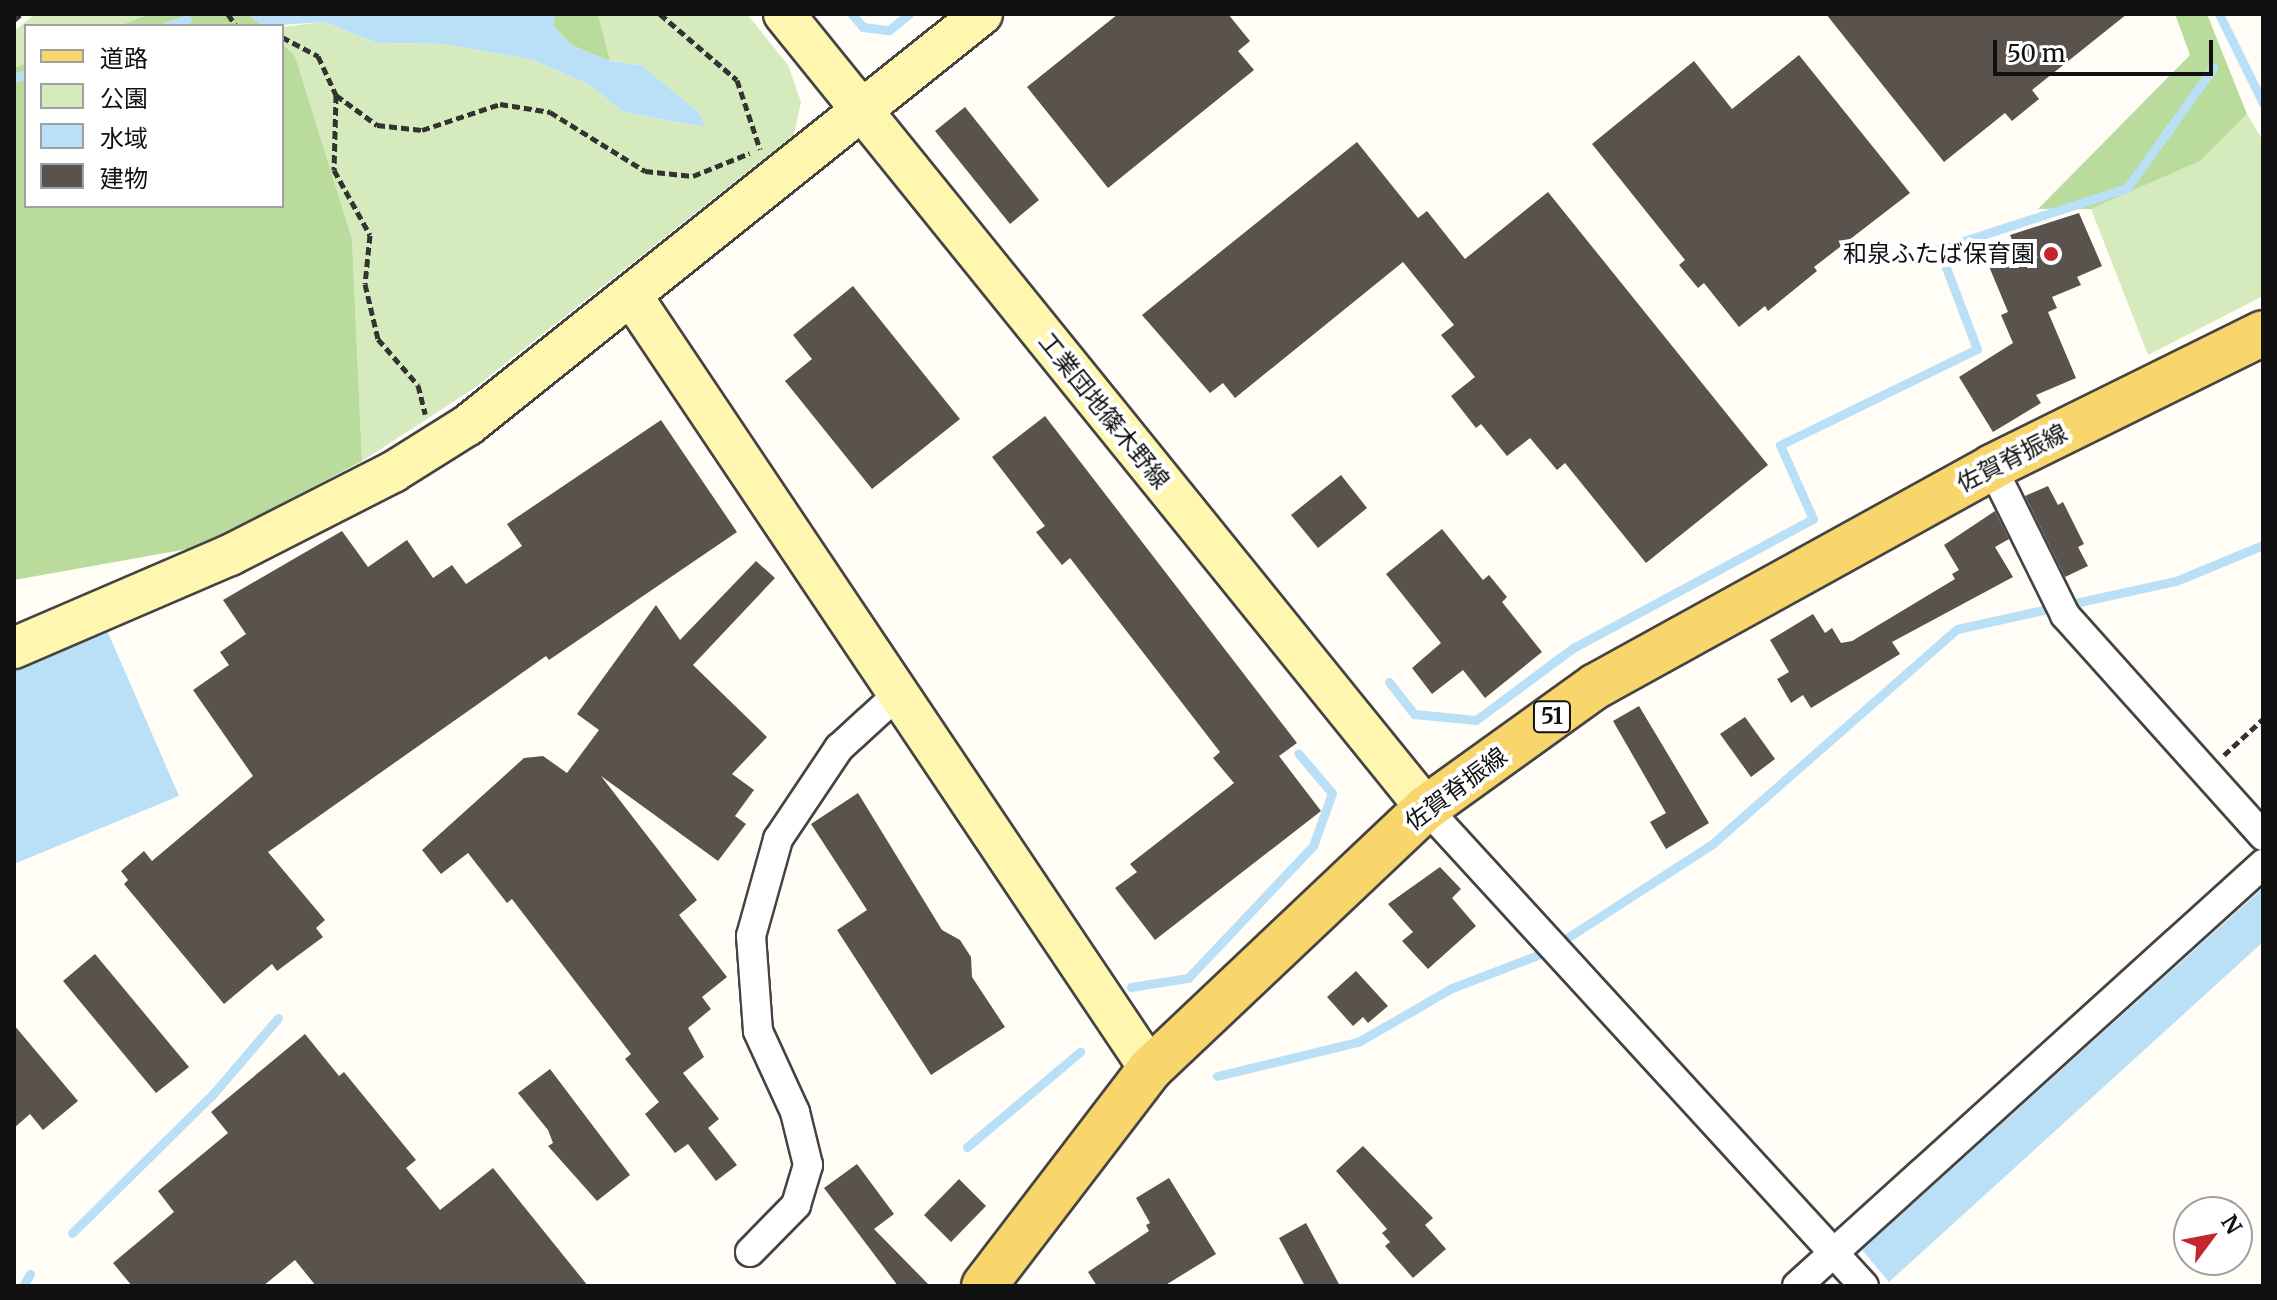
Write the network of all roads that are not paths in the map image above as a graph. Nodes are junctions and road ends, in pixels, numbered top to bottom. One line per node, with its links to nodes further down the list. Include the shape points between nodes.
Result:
1 (784, 14): 3 (street, 工業団地篠木野線)
2 (982, 14): 3 (street)
3 (862, 112): 4 (street); 9 (street, 工業団地篠木野線)
4 (633, 298): 7 (street, via 468,425 393,472 230,555); 8 (street)
5 (2263, 333): 6 (main road, 佐賀脊振線 / 51)
6 (1992, 467): 9 (main road, 佐賀脊振線 / 51, via 1596,686); 10 (street, via 2060,607)
7 (14, 648)
8 (898, 694): 12 (street); 13 (street, via 839,748 778,839 751,936 758,1031 795,1112 808,1165 796,1205)
9 (1426, 808): 12 (main road, 佐賀脊振線 / 51); 14 (street)
10 (2263, 836)
11 (2263, 864): 14 (street)
12 (1150, 1069): 15 (main road, 佐賀脊振線 / 51)
13 (750, 1252)
14 (1849, 1270): 16 (street)
15 (984, 1286)
16 (1797, 1286)

